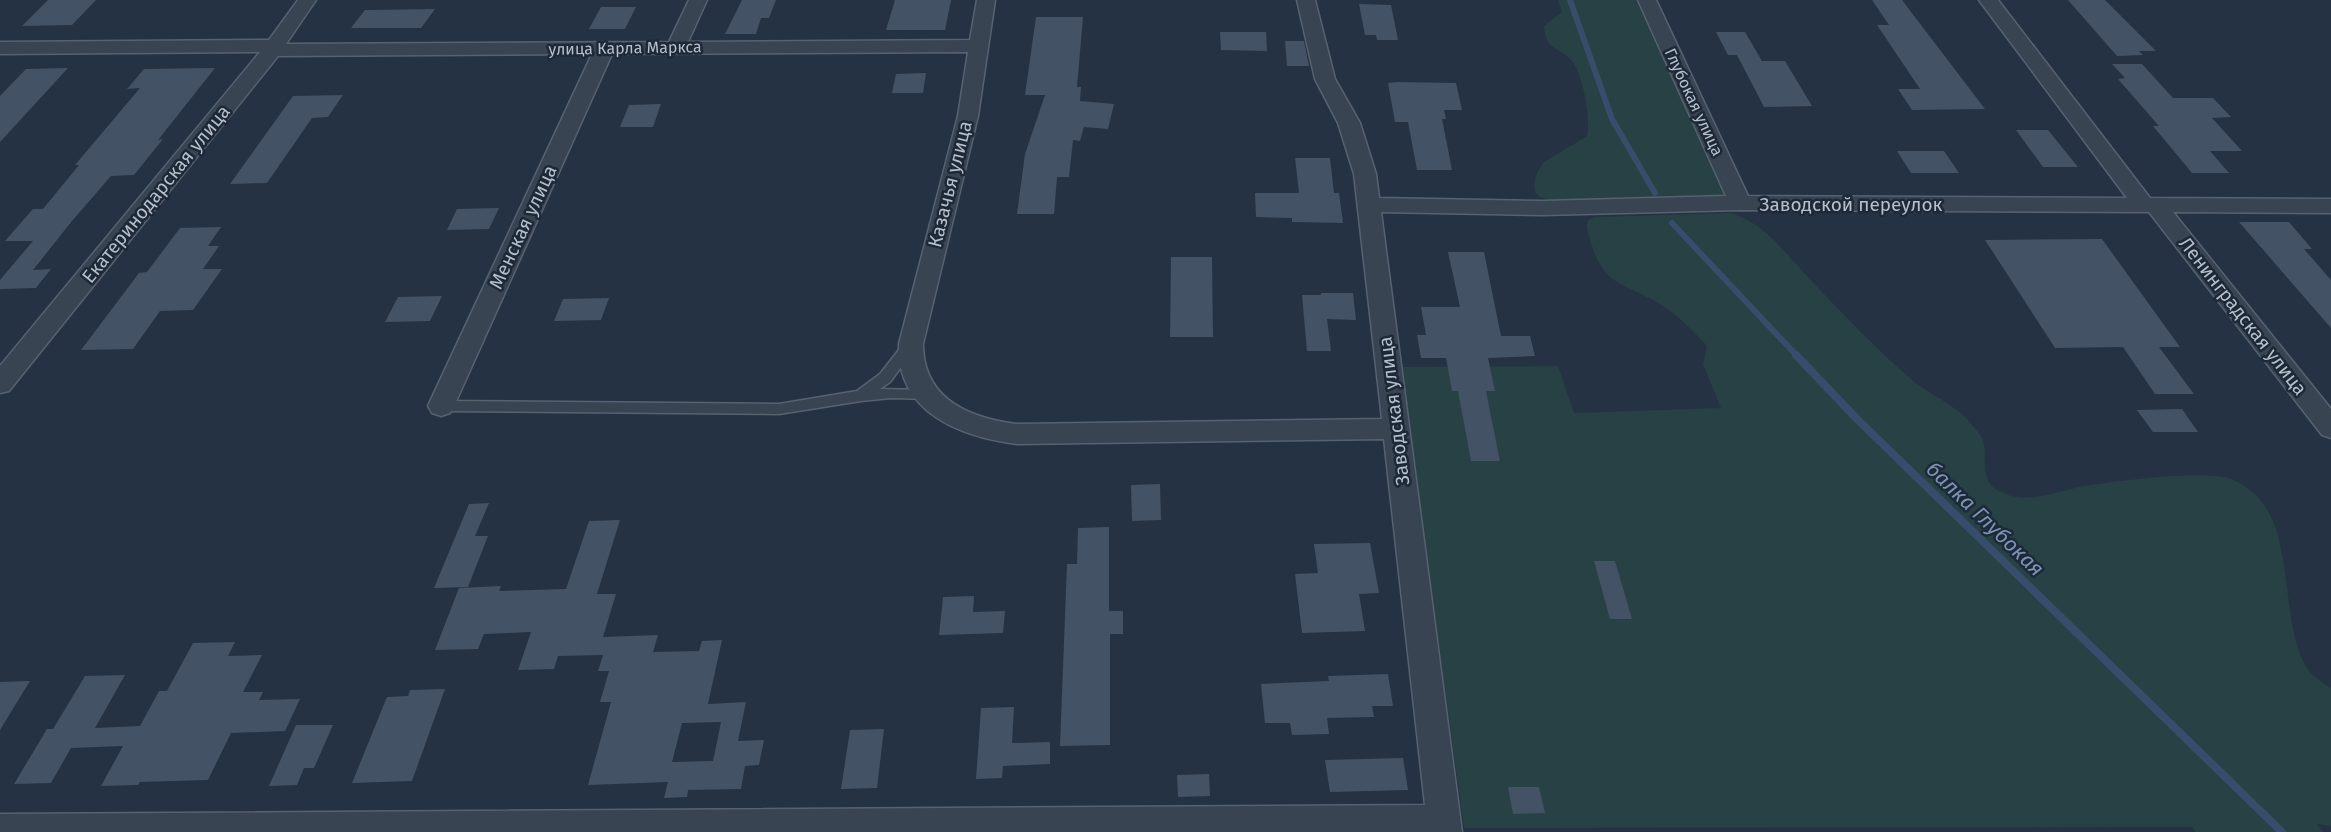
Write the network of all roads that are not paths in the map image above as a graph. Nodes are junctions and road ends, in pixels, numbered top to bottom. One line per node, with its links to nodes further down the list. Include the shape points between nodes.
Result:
1 (307, 0): 10 (street, Екатеринодарская улица)
2 (698, 0): 8 (street)
3 (985, 0): 7 (street, Казачья улица)
4 (1307, 0): 13 (street, Заводская улица, via 1319,61 1357,143)
5 (1647, 0): 12 (street, Глубокая улица)
6 (1988, 0): 14 (street, Ленинградская улица)
7 (978, 46): 8 (street, улица Карла Маркса); 16 (street, Казачья улица, via 968,116)
8 (676, 47): 11 (street, улица Карла Маркса)
9 (0, 48): 10 (street, улица Карла Маркса)
10 (274, 48): 11 (street, улица Карла Маркса); 17 (street, Екатеринодарская улица)
11 (605, 48): 20 (street, Менская улица)
12 (1740, 203): 13 (street, Заводской переулок, via 1544,208); 14 (street, Заводской переулок)
13 (1370, 205): 22 (street, Заводская улица)
14 (2149, 205): 15 (street, Заводской переулок); 21 (street, Ленинградская улица)
15 (2331, 206)
16 (911, 356): 18 (street); 19 (lane)
17 (0, 384)
18 (926, 395): 19 (lane); 22 (street, via 955,417 1017,434)
19 (861, 396): 20 (lane, via 779,409)
20 (440, 406)
21 (2331, 428)
22 (1396, 429): 23 (street, Заводская улица)
23 (1444, 826): 24 (street)
24 (0, 830)

